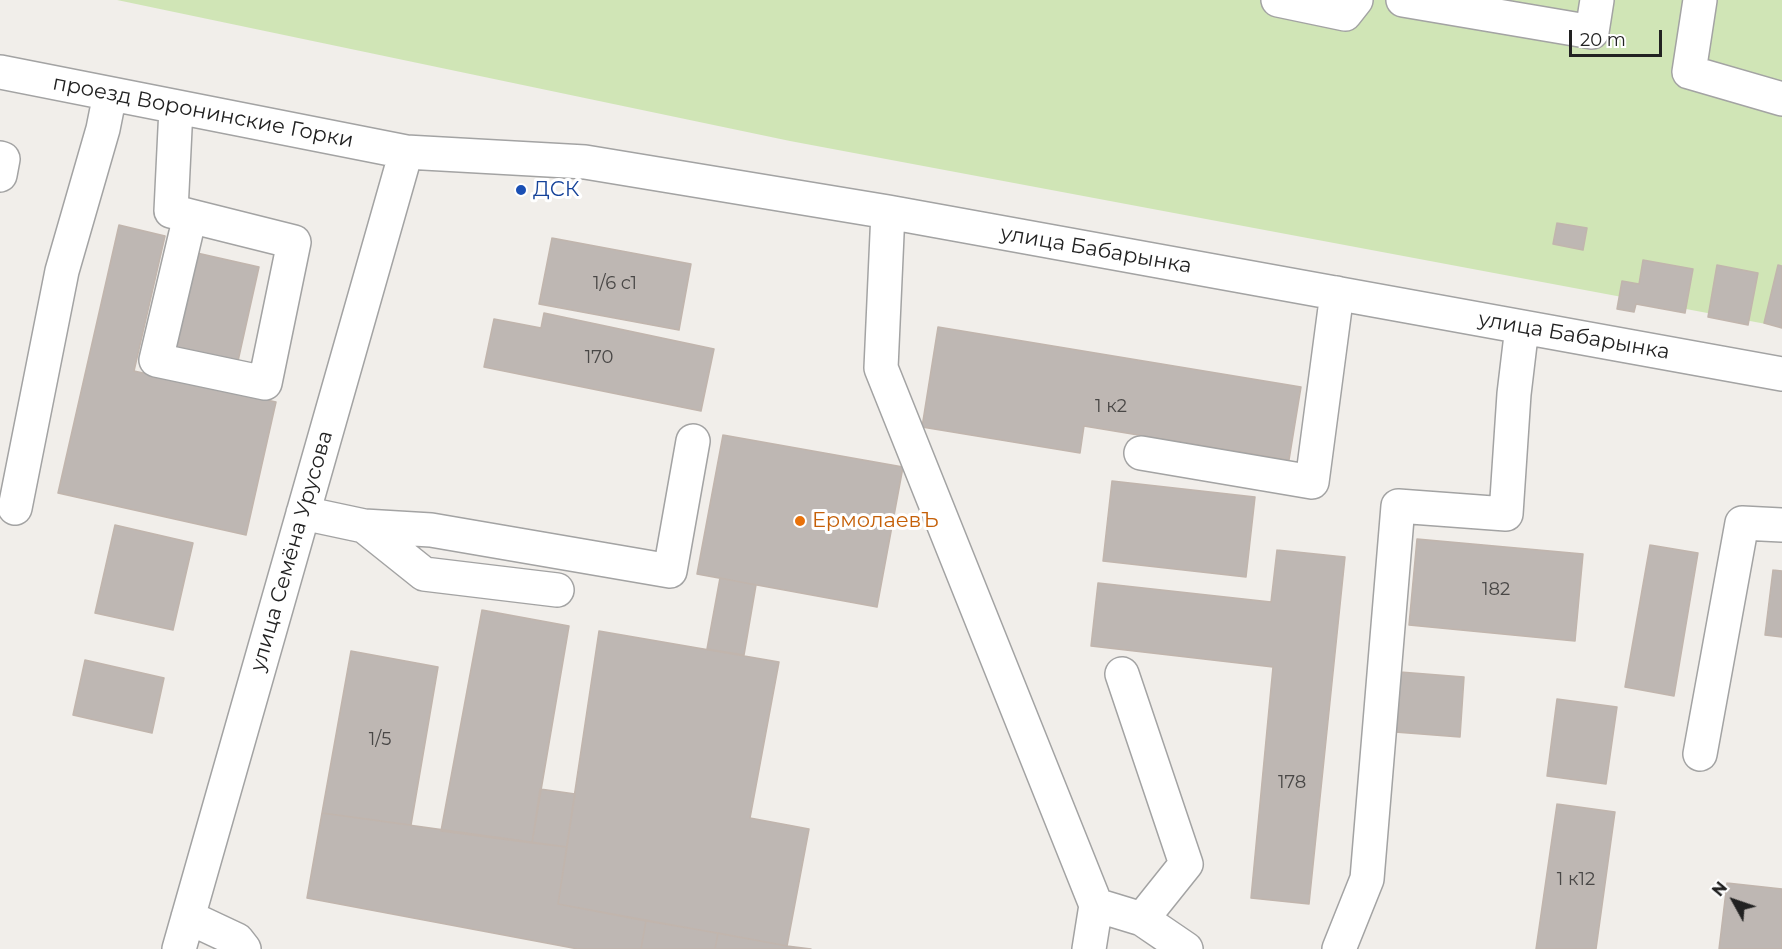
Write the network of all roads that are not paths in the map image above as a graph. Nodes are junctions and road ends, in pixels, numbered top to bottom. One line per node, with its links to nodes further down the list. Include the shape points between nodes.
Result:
1 (1278, 0): 2 (street, via 1345,14)
2 (1356, 0)
3 (1403, 0): 4 (street, via 1592,32)
4 (1597, 0)
5 (1700, 0): 8 (street, via 1689,72)
6 (0, 72): 7 (street, проезд Воронинские Горки)
7 (110, 94): 9 (street, проезд Воронинские Горки); 20 (street, via 62,271)
8 (1782, 99)
9 (176, 108): 10 (street, проезд Воронинские Горки); 14 (street, via 171,211)
10 (406, 152): 13 (street, улица Бабарынка, via 585,162); 21 (street, улица Семёна Урусова)
11 (0, 158): 12 (street)
12 (0, 175)
13 (888, 212): 15 (street, улица Бабарынка); 27 (street, via 881,368)
14 (190, 216): 14 (street, via 294,242 265,383 156,360)
15 (1337, 293): 16 (street, улица Бабарынка); 19 (street, via 1312,482)
16 (1522, 327): 17 (street, улица Бабарынка); 34 (street, via 1506,514 1398,506 1367,879)
17 (1782, 374)
18 (693, 441): 23 (street, via 670,571 431,530)
19 (1141, 453)
20 (15, 508)
21 (303, 513): 23 (street); 28 (street, улица Семёна Урусова)
22 (1782, 525): 26 (street, via 1742,523)
23 (364, 526): 24 (street, via 423,574)
24 (557, 590)
25 (1122, 674): 29 (street, via 1186,864)
26 (1700, 754)
27 (1096, 905): 29 (street); 32 (street)
28 (188, 917): 30 (street, улица Семёна Урусова); 31 (street, via 237,940)
29 (1142, 919): 33 (street)
30 (179, 949)
31 (244, 949)
32 (1089, 949)
33 (1186, 949)
34 (1339, 949)

